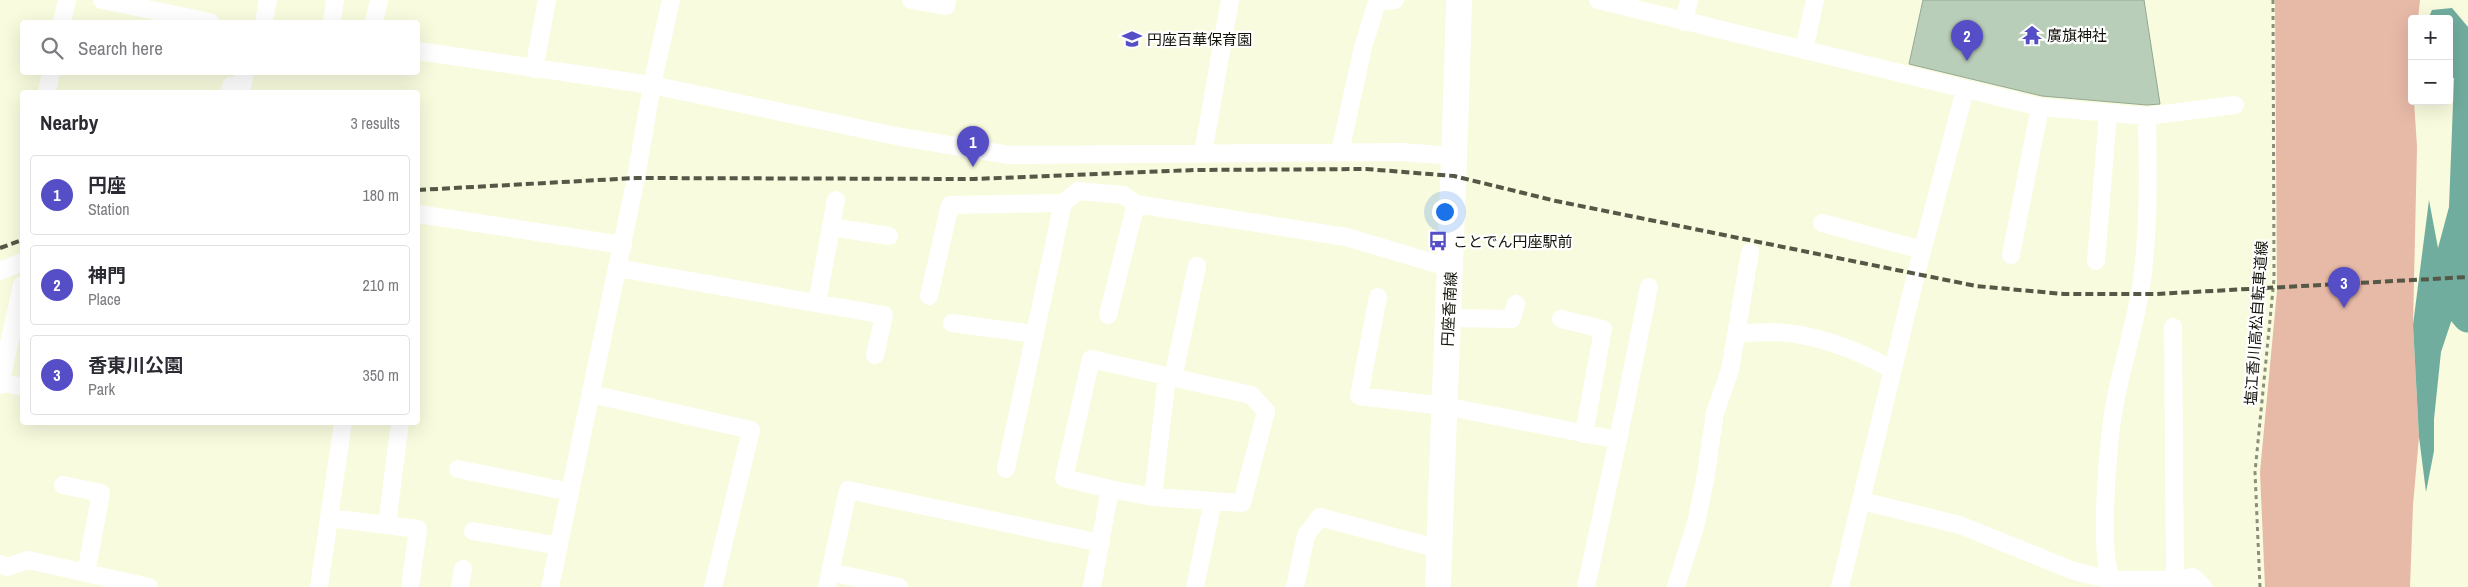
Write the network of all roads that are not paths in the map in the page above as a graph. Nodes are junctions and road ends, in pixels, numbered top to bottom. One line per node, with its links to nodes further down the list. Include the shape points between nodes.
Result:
1 (67, 0): 16 (street)
2 (268, 0): 18 (street)
3 (335, 0): 19 (street)
4 (378, 0): 20 (street)
5 (547, 0): 24 (street)
6 (671, 0): 27 (street)
7 (911, 0): 8 (street, via 946,6)
8 (947, 0)
9 (1230, 0): 36 (street)
10 (1395, 0): 35 (street, via 1377,2 1363,47)
11 (1459, 0): 37 (main road, 円座香南線)
12 (1598, 0): 21 (street)
13 (1689, 0): 21 (street)
14 (1815, 0): 22 (street)
15 (109, 1): 17 (street)
16 (62, 20)
17 (200, 20)
18 (264, 20)
19 (332, 20)
20 (374, 20)
21 (1684, 22): 22 (street)
22 (1804, 50): 30 (street)
23 (420, 51): 24 (street)
24 (534, 69): 27 (street)
25 (50, 75): 28 (street)
26 (244, 75): 29 (street, via 242,87 231,86)
27 (652, 85): 36 (street, via 901,137 1009,155); 45 (street)
28 (47, 90)
29 (230, 90)
30 (1965, 90): 32 (street); 46 (street)
31 (2235, 104): 34 (street)
32 (2040, 108): 33 (street); 48 (street)
33 (2108, 114): 34 (street); 49 (street)
34 (2147, 116): 99 (street, via 2148,214 2144,257 2135,318 2113,412 2107,463 2105,544)
35 (1340, 152): 36 (street); 37 (street)
36 (1203, 153)
37 (1455, 156): 53 (main road, 円座香南線)
38 (836, 200): 43 (street)
39 (1063, 203): 40 (street, via 1078,191 1123,195); 57 (street, via 950,205); 66 (street)
40 (1136, 204): 53 (street, via 1346,237); 61 (street)
41 (420, 214): 45 (street)
42 (1822, 223): 46 (street)
43 (832, 227): 44 (street); 59 (street)
44 (890, 236)
45 (622, 244): 52 (street)
46 (1922, 250): 69 (street)
47 (1750, 252): 67 (street)
48 (2010, 255)
49 (2096, 261)
50 (1197, 266): 70 (street)
51 (20, 267): 54 (street)
52 (618, 268): 59 (street); 73 (street)
53 (1451, 268): 62 (main road, 円座香南線)
54 (0, 271)
55 (1648, 287): 78 (street)
56 (20, 294): 71 (street)
57 (929, 296)
58 (1378, 297): 74 (street, via 1359,396)
59 (817, 303): 68 (street, via 884,315)
60 (1516, 304): 62 (street, via 1512,319)
61 (1108, 315)
62 (1448, 318): 74 (main road, 円座香南線)
63 (1561, 319): 77 (street, via 1603,329)
64 (952, 323): 66 (street)
65 (2174, 327): 98 (street)
66 (1035, 334): 80 (street)
67 (1736, 334): 69 (street, via 1772,332 1813,339 1862,352); 112 (street, via 1730,370 1715,412 1696,522)
68 (875, 355)
69 (1893, 370): 86 (street)
70 (1170, 377): 82 (street, via 1091,359 1064,478); 84 (street); 85 (street, via 1252,395 1266,411 1242,503)
71 (0, 383): 72 (street)
72 (20, 387)
73 (591, 394): 83 (street); 105 (street, via 751,430)
74 (1444, 406): 77 (street); 92 (main road, 円座香南線)
75 (343, 425): 87 (street)
76 (400, 425): 88 (street)
77 (1584, 434): 78 (street)
78 (1618, 440): 111 (street)
79 (458, 468): 83 (street)
80 (1006, 469)
81 (63, 485): 95 (street, via 101,493)
82 (1110, 489): 84 (street); 90 (street)
83 (570, 492): 91 (street)
84 (1154, 496): 85 (street)
85 (1213, 501): 108 (street)
86 (1862, 502): 96 (street, via 1960,525); 113 (street)
87 (330, 518): 88 (street); 101 (street)
88 (387, 525): 102 (street, via 418,530)
89 (473, 531): 91 (street)
90 (1100, 543): 97 (street, via 848,490); 107 (street)
91 (559, 546): 104 (street)
92 (1439, 549): 109 (street, via 1320,517 1306,535); 110 (main road, 円座香南線)
93 (0, 564): 95 (street, via 7,567 28,560)
94 (463, 569): 103 (street)
95 (86, 573): 100 (street)
96 (2076, 579): 99 (street)
97 (828, 580): 106 (street)
98 (2175, 580): 99 (street); 114 (street, via 2193,576)
99 (2114, 584)
100 (149, 587)
101 (319, 587)
102 (410, 587)
103 (460, 587)
104 (550, 587)
105 (713, 587)
106 (898, 587)
107 (1092, 587)
108 (1195, 587)
109 (1295, 587)
110 (1438, 587)
111 (1586, 587)
112 (1676, 587)
113 (1840, 587)
114 (2203, 587)

